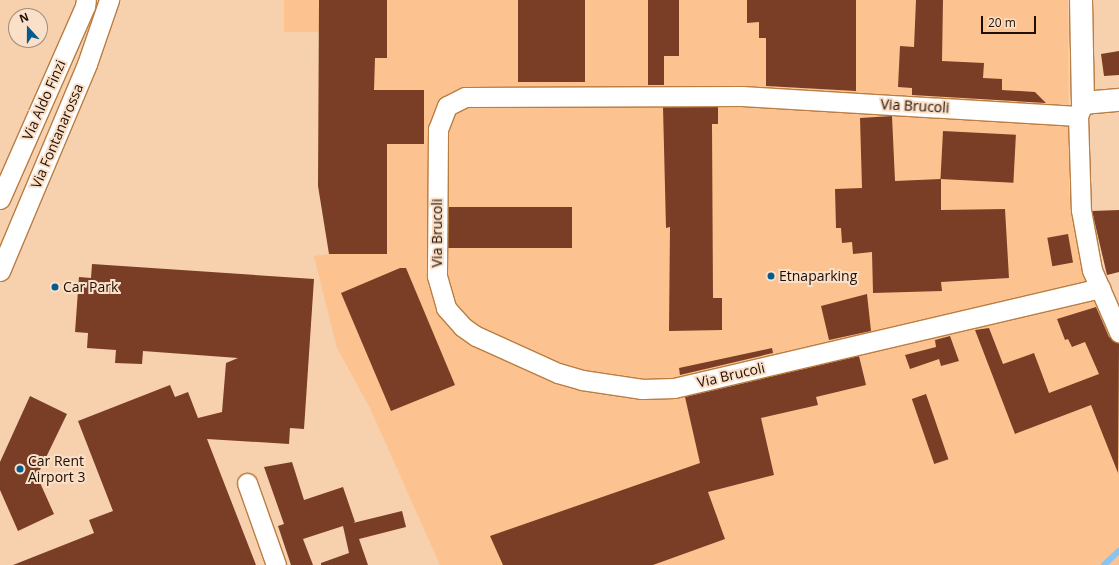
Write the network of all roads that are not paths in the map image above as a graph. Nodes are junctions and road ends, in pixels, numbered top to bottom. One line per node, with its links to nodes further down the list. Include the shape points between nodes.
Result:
1 (86, 0): 6 (street, Via Aldo Finzi, via 86,6)
2 (109, 0): 7 (street, Via Fontanarossa, via 87,64)
3 (1081, 0): 5 (main road)
4 (1119, 100): 5 (main road)
5 (1081, 109): 8 (street, via 1081,210 1092,270); 8 (street, Via Brucoli, via 742,96 465,97 447,106 438,129 437,276 446,308 463,327 476,336 558,373 582,380 642,389 674,388)
6 (0, 199)
7 (0, 271)
8 (1100, 288): 9 (street)
9 (1119, 332)
10 (247, 483): 11 (street)
11 (276, 565)

